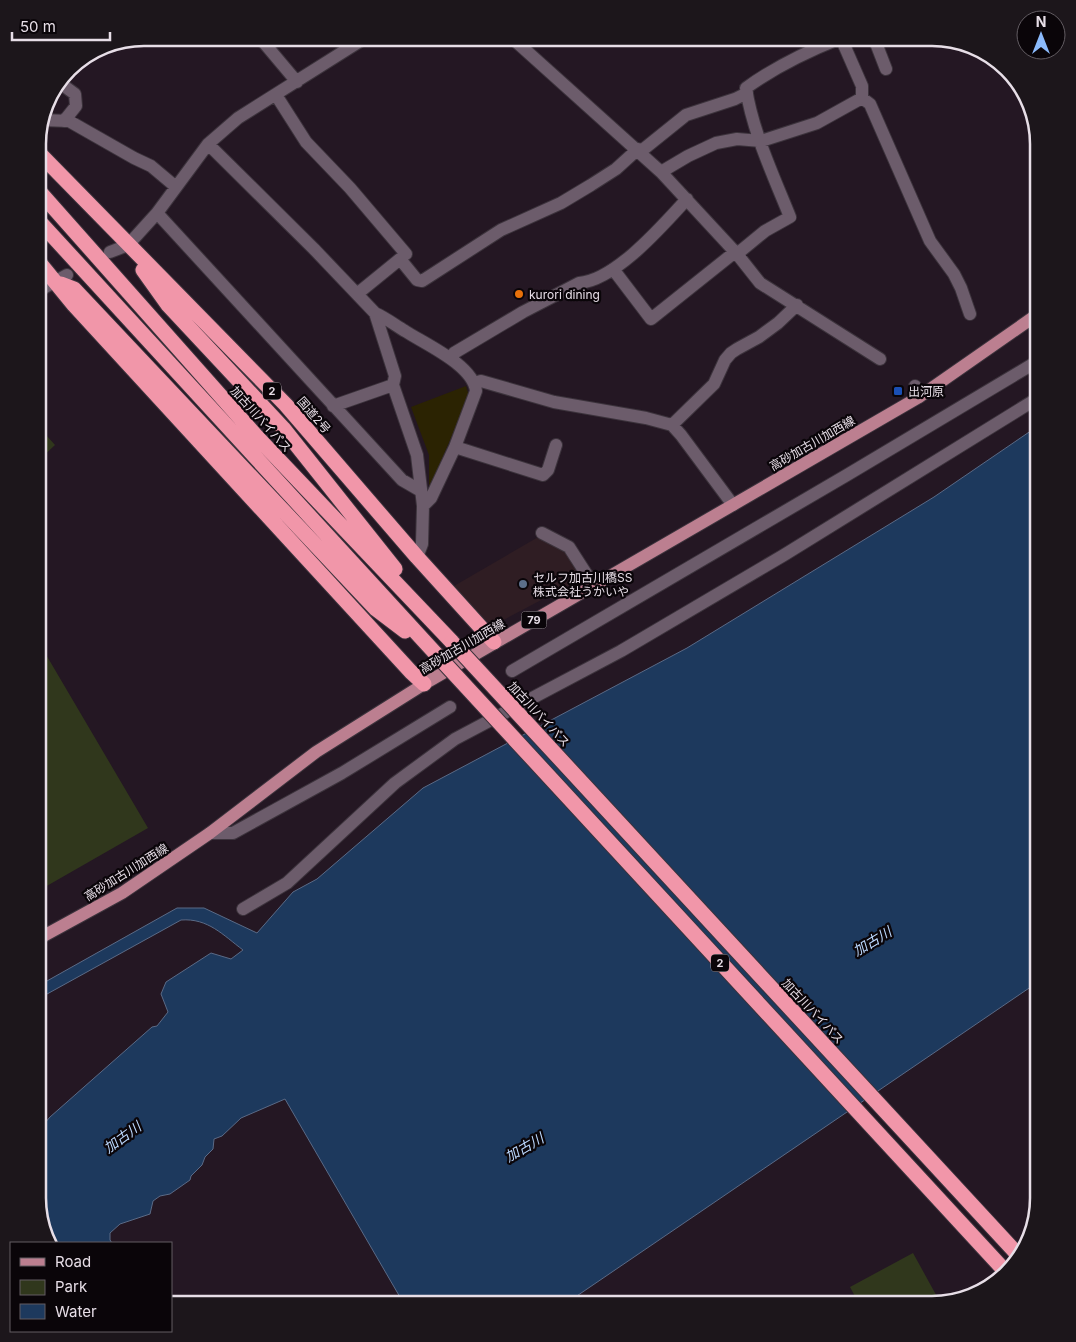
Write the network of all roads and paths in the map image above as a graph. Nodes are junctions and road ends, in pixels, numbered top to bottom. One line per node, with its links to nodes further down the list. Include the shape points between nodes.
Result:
1 (267, 46): 8 (street)
2 (353, 46): 8 (street)
3 (521, 46): 17 (street)
4 (821, 46): 10 (street, via 767,73 746,88)
5 (844, 46): 12 (street, via 862,86)
6 (877, 46): 7 (street)
7 (886, 69)
8 (298, 82): 11 (street)
9 (66, 87): 14 (street, via 75,94 76,106)
10 (747, 93): 15 (street); 17 (street, via 686,115)
11 (276, 95): 16 (street, via 238,118); 28 (street, via 306,142)
12 (862, 98): 15 (street, via 816,122); 36 (street, via 870,104 930,241 954,274)
13 (49, 120): 14 (street)
14 (64, 121): 20 (street, via 151,166)
15 (761, 141): 19 (street, via 737,139 716,143); 27 (street, via 790,217)
16 (208, 144): 20 (street); 33 (street)
17 (639, 150): 19 (street); 33 (street, via 591,185 561,203 502,230 422,281 417,280 400,259)
18 (46, 160): 25 (highway, 国道2号 / 2)
19 (662, 172): 22 (street)
20 (176, 187): 23 (street)
21 (46, 199): 54 (highway, 加古川バイパス / 2, via 256,437)
22 (687, 199): 27 (street); 30 (street, via 638,249)
23 (158, 213): 25 (street); 44 (street)
24 (46, 229): 56 (highway, 2)
25 (128, 245): 26 (street); 52 (highway, 国道2号 / 2, via 286,405); 54 (highway, via 168,305 283,428)
26 (110, 252)
27 (736, 253): 30 (street, via 651,320); 34 (street, via 760,283)
28 (406, 254)
29 (46, 267): 31 (highway)
30 (613, 269): 38 (street, via 523,312 454,353)
31 (62, 279): 32 (street); 56 (highway, via 376,609); 58 (highway, via 74,305)
32 (46, 287)
33 (357, 294): 35 (street)
34 (797, 305): 39 (street); 45 (street, via 759,337 737,348 725,360 714,384)
35 (374, 313): 38 (street); 42 (street, via 395,376)
36 (970, 314)
37 (1030, 319): 49 (main road, 高砂加古川加西線 / 79)
38 (451, 358): 41 (street)
39 (880, 359)
40 (1030, 367): 57 (street)
41 (475, 383): 45 (street, via 481,381 554,402); 47 (street, via 476,391)
42 (394, 385): 44 (street); 48 (street, via 418,455)
43 (1030, 403): 61 (street, via 630,646 455,739 395,783 287,883)
44 (333, 406): 48 (street, via 402,480)
45 (672, 425): 49 (street)
46 (556, 445): 47 (street, via 543,476)
47 (455, 447): 50 (street, via 431,498)
48 (421, 491): 50 (street)
49 (733, 505): 53 (main road, 高砂加古川加西線 / 79)
50 (423, 506): 52 (street, via 422,544)
51 (542, 533): 53 (street, via 569,547)
52 (417, 557): 55 (highway, 国道2号 / 2)
53 (594, 586): 55 (main road, 高砂加古川加西線 / 79)
54 (452, 642): 63 (highway, 加古川バイパス / 2, bridge)
55 (494, 642): 58 (main road, 高砂加古川加西線 / 79)
56 (436, 654): 64 (highway, 2, bridge)
57 (512, 671)
58 (424, 684): 60 (main road, 高砂加古川加西線 / 79, via 316,752)
59 (450, 707): 60 (street, via 342,773 233,833)
60 (210, 834): 62 (main road, 高砂加古川加西線 / 79, via 122,893)
61 (244, 909)
62 (46, 935)
63 (1014, 1251)
64 (1001, 1267)

